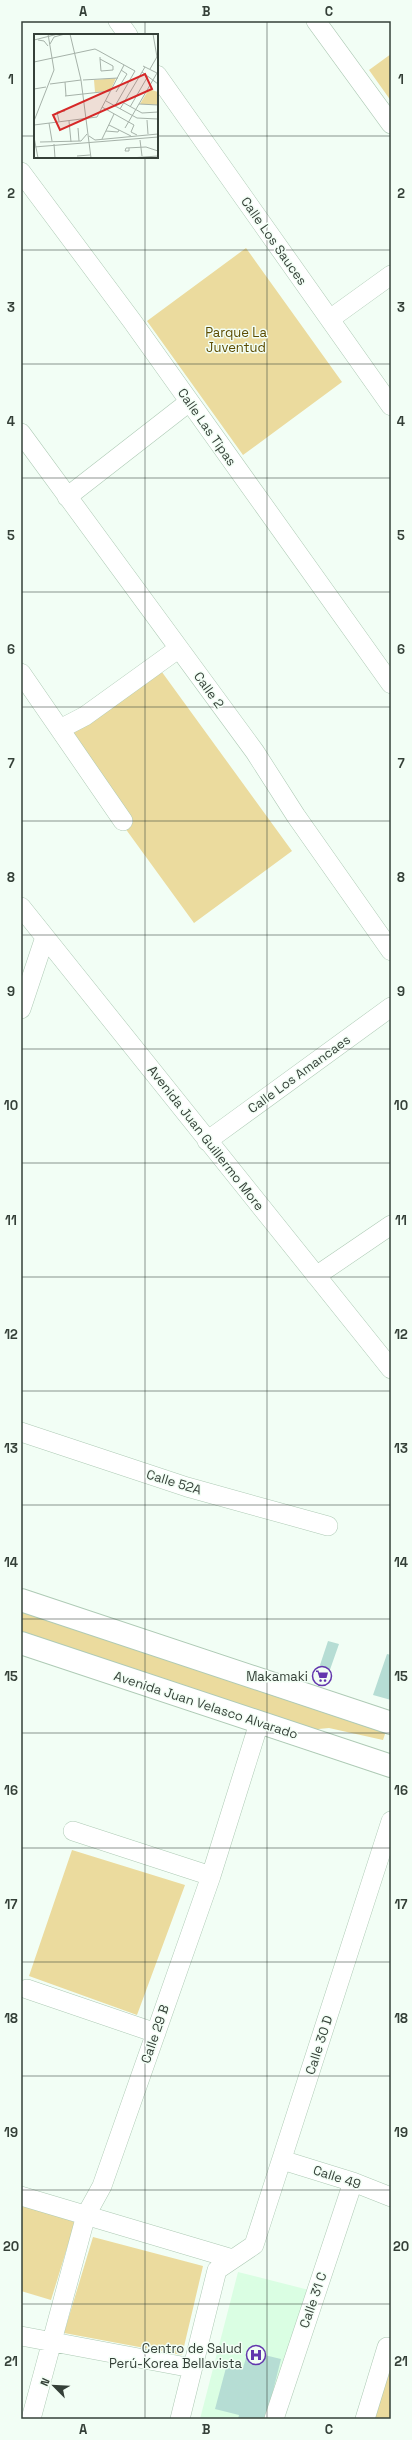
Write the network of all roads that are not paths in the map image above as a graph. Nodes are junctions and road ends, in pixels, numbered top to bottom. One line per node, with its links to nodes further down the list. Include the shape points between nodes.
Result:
1 (118, 21): 3 (street)
2 (316, 21): 5 (street)
3 (127, 34)
4 (158, 77): 8 (street, Calle Los Sauces)
5 (391, 124)
6 (21, 172): 9 (street, Calle Las Tipas)
7 (391, 275): 8 (street)
8 (330, 319): 10 (street, Calle Los Sauces)
9 (190, 402): 12 (street); 15 (street, Calle Las Tipas)
10 (391, 406)
11 (21, 433): 12 (street, Calle 2)
12 (67, 497): 13 (street, Calle 2)
13 (178, 649): 16 (street, via 85,716); 20 (street, Calle 2, via 254,752)
14 (21, 673): 16 (street)
15 (391, 684)
16 (60, 729): 17 (street)
17 (123, 821)
18 (21, 907): 19 (street, Avenida Juan Guillermo More)
19 (45, 937): 22 (street); 23 (street, Avenida Juan Guillermo More, via 136,1048)
20 (391, 951)
21 (391, 1007): 23 (street, Calle Los Amancaes)
22 (21, 1009)
23 (207, 1141): 25 (street, Avenida Juan Guillermo More)
24 (391, 1225): 25 (street)
25 (316, 1276): 26 (street, Avenida Juan Guillermo More)
26 (391, 1369)
27 (21, 1432): 28 (street, Calle 52A, via 187,1487)
28 (328, 1526)
29 (21, 1600): 32 (main road)
30 (21, 1643): 31 (main road, Avenida Juan Velasco Alvarado)
31 (259, 1723): 33 (main road, Avenida Juan Velasco Alvarado); 36 (street, Calle 29 B)
32 (391, 1723)
33 (391, 1766)
34 (391, 1821): 39 (street, Calle 30 D)
35 (73, 1831): 36 (street)
36 (211, 1876): 38 (street, Calle 29 B)
37 (27, 1989): 38 (street)
38 (156, 2033): 43 (street, Calle 29 B, via 102,2186)
39 (282, 2160): 40 (street, Calle 49); 44 (street, Calle 30 D, via 254,2245)
40 (353, 2182): 42 (street, Calle 49); 51 (street, Calle 31 C)
41 (21, 2196): 43 (street)
42 (391, 2197)
43 (86, 2215): 44 (street); 46 (street, Calle 29 B)
44 (233, 2259): 48 (street, Calle 30 D, via 217,2270)
45 (21, 2336): 46 (street)
46 (50, 2343): 48 (street); 49 (street, Calle 29 B)
47 (389, 2347): 52 (street)
48 (192, 2368): 50 (street, Calle 30 D)
49 (31, 2419)
50 (180, 2419)
51 (274, 2419)
52 (365, 2419)

